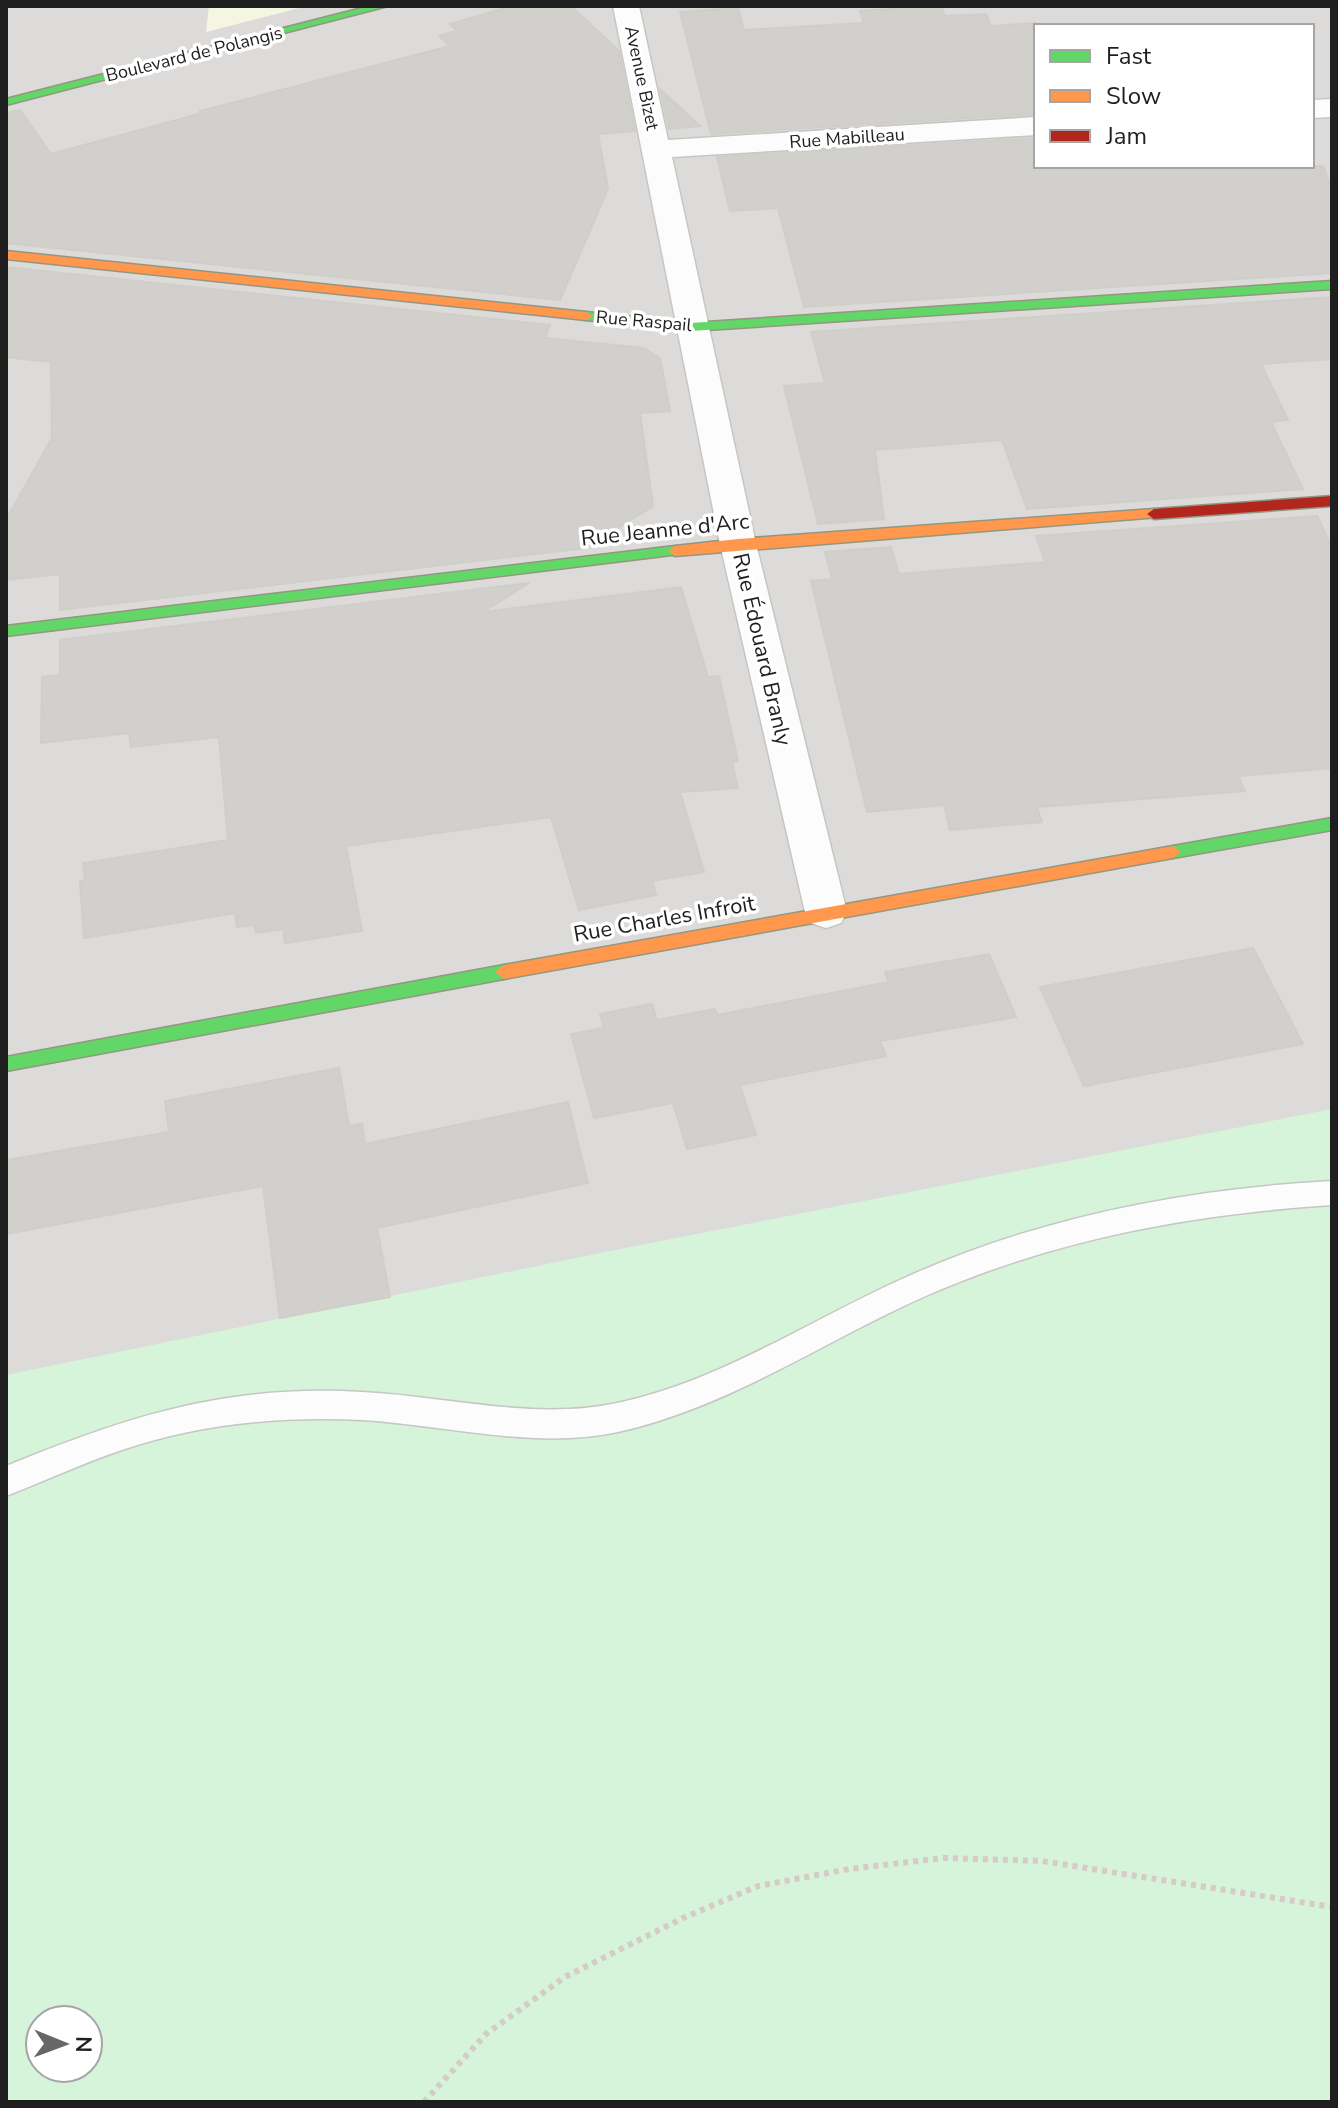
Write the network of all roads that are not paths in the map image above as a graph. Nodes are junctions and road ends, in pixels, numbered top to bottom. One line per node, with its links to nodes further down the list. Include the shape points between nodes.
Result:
1 (383, 6): 3 (street, Boulevard de Polangis)
2 (626, 6): 5 (street, Avenue Bizet)
3 (6, 102)
4 (1034, 126): 5 (street, Rue Mabilleau)
5 (658, 149): 8 (street, Rue Édouard Branly)
6 (6, 255): 8 (street, Rue Raspail)
7 (1332, 285): 8 (street, Rue Raspail)
8 (691, 327): 10 (street, Rue Édouard Branly)
9 (1332, 501): 10 (street, Rue Jeanne d'Arc)
10 (738, 544): 11 (street, Rue Jeanne d'Arc); 13 (street, Rue Édouard Branly)
11 (6, 631)
12 (1332, 824): 13 (street, Rue Charles Infroit)
13 (826, 912): 14 (street, Rue Charles Infroit)
14 (6, 1064)
15 (1332, 1193): 16 (lane, via 1274,1195 1061,1233 917,1287 713,1387 611,1419 561,1422 289,1404 194,1416 104,1441)
16 (6, 1481)

